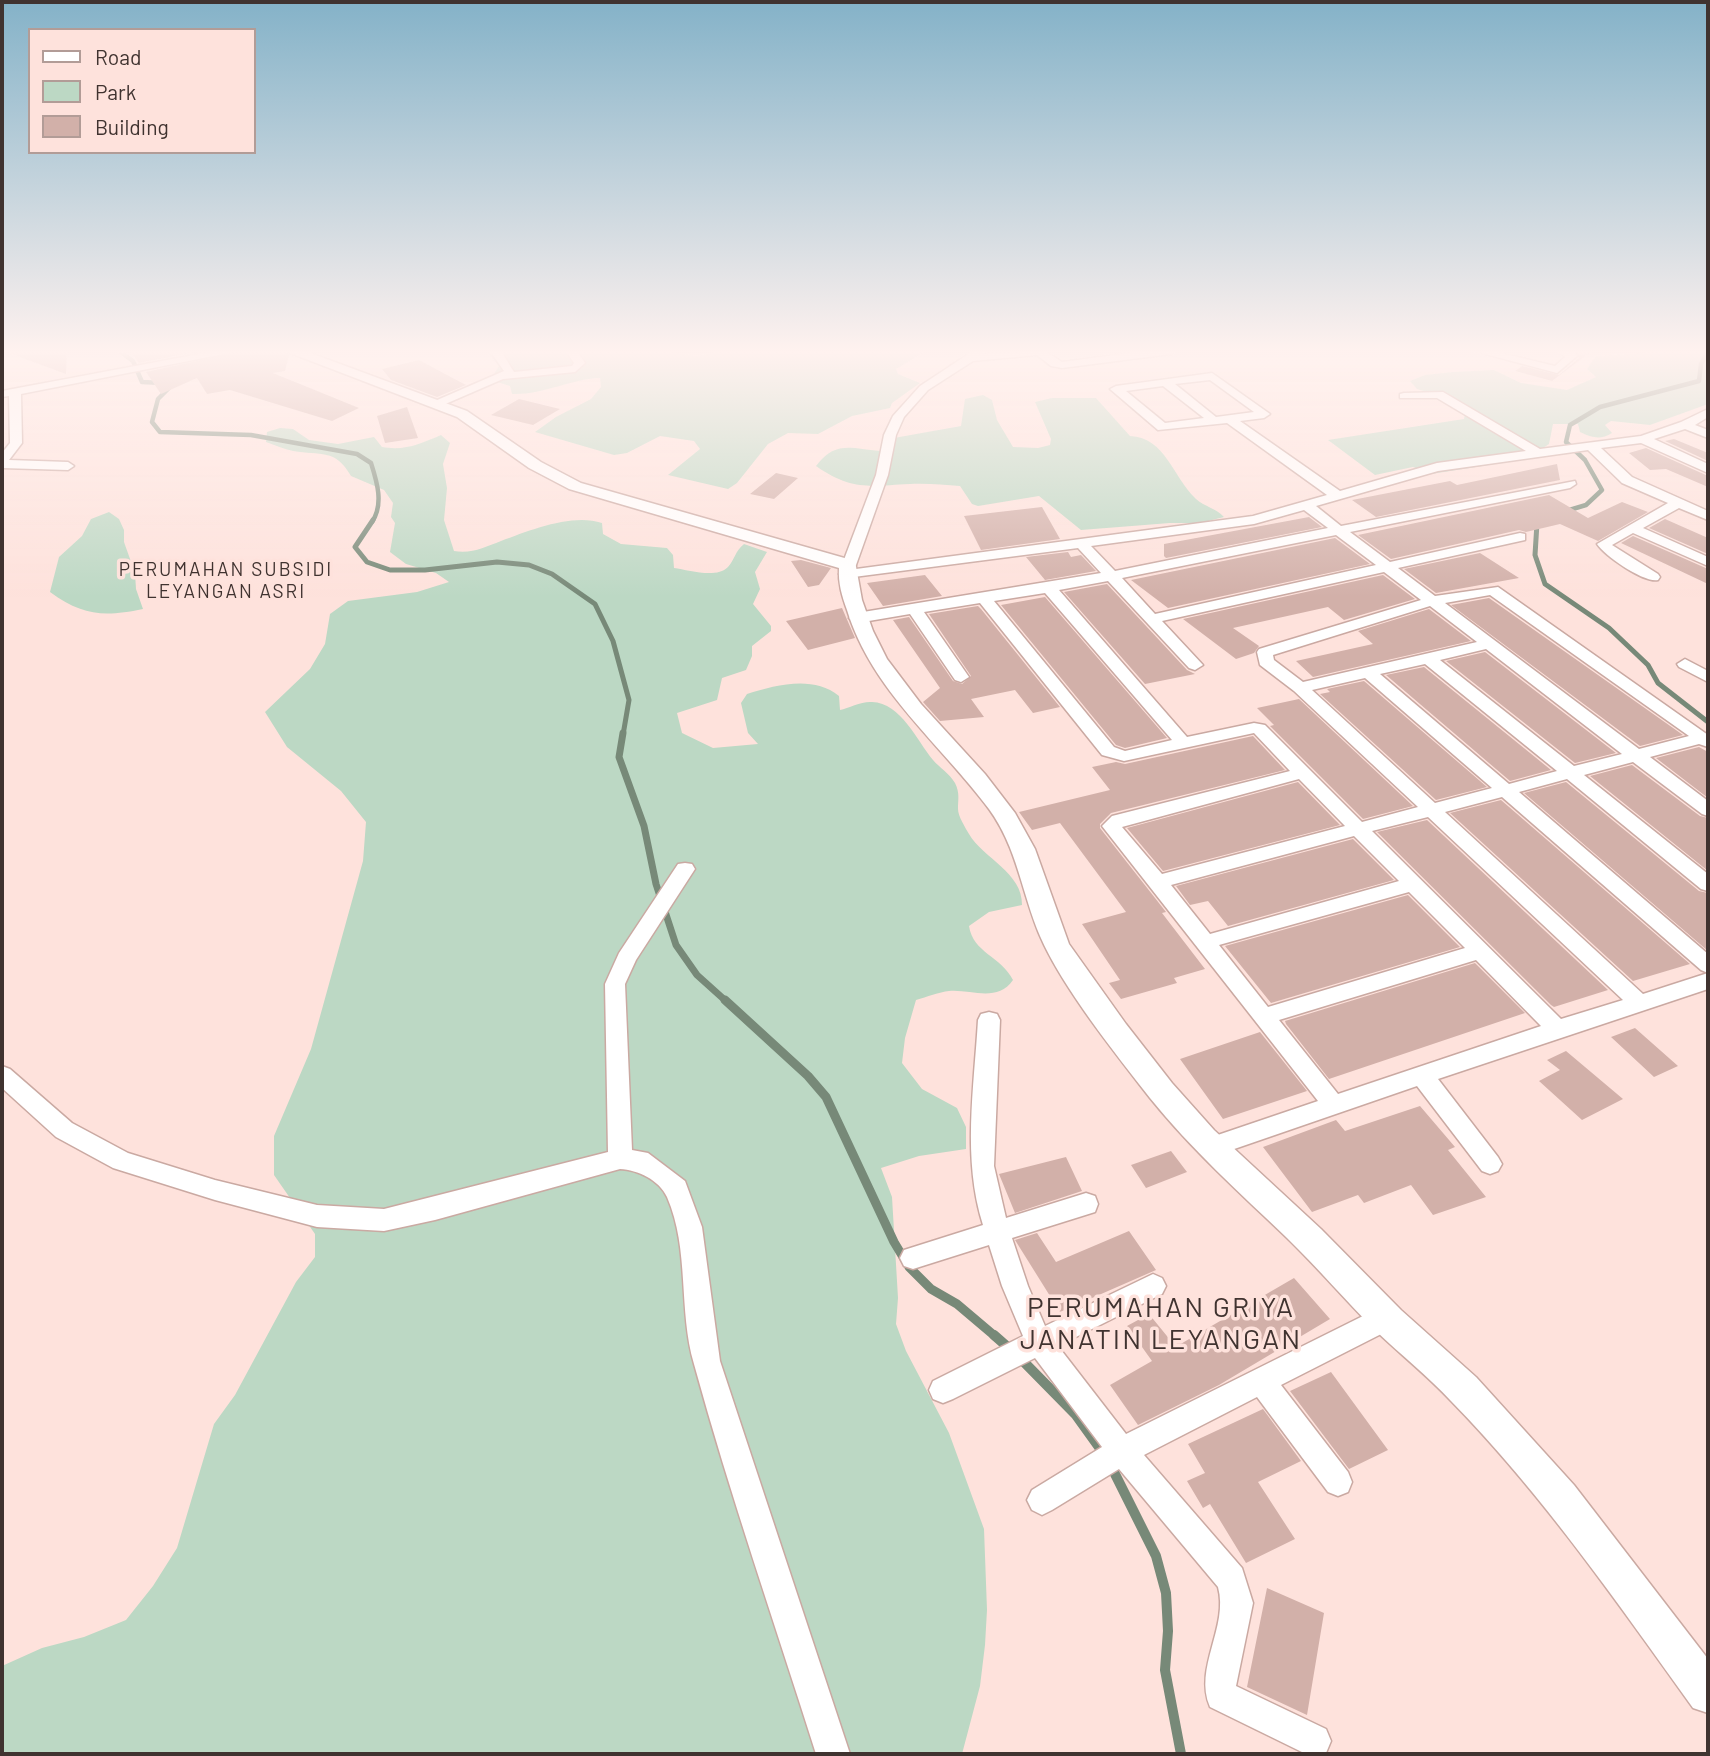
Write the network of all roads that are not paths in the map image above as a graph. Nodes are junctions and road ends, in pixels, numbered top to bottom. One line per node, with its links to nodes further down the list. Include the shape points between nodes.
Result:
1 (14, 433): 10 (street, via 16,443)
2 (491, 433): 24 (street, via 535,465 575,486)
3 (891, 433): 24 (street, via 882,475)
4 (1249, 433): 14 (street)
5 (1504, 433): 9 (street)
6 (1661, 433): 7 (street)
7 (1643, 439): 8 (street); 12 (street)
8 (1578, 447): 9 (street); 15 (street, via 1627,480)
9 (1538, 453): 14 (street, via 1437,467)
10 (2, 462): 11 (street)
11 (68, 466)
12 (1708, 469)
13 (1570, 484): 19 (street)
14 (1338, 496): 16 (street)
15 (1678, 503): 17 (street); 18 (street)
16 (1307, 506): 19 (street); 21 (street, via 1230,524)
17 (1708, 516)
18 (1633, 528): 22 (street); 26 (street, via 1603,545)
19 (1339, 531): 23 (street); 25 (street)
20 (1520, 537): 23 (street)
21 (1082, 544): 24 (street); 25 (street)
22 (1708, 562)
23 (1386, 567): 29 (street); 32 (street)
24 (848, 569): 31 (street)
25 (1111, 576): 27 (street); 32 (street)
26 (1653, 577)
27 (1049, 588): 28 (street); 42 (street)
28 (984, 598): 30 (street); 42 (street, via 1108,751 1124,756)
29 (1432, 601): 33 (street); 40 (street, via 1265,652 1266,662); 41 (street, via 1496,592)
30 (914, 609): 31 (street); 38 (street)
31 (857, 618): 65 (street, via 893,684 1013,827 1036,880 1050,929 1073,970 1174,1106)
32 (1152, 619): 35 (street)
33 (1489, 644): 34 (street); 43 (street)
34 (1428, 658): 37 (street); 45 (street)
35 (1195, 664)
36 (1685, 664): 39 (street)
37 (1368, 672): 40 (street); 46 (street)
38 (961, 677)
39 (1708, 677)
40 (1300, 688): 47 (street)
41 (1705, 740): 43 (street)
42 (1184, 744): 44 (street, via 1256,728)
43 (1635, 755): 45 (street); 48 (street)
44 (1303, 772): 49 (street); 51 (street, via 1112,822)
45 (1570, 772): 46 (street); 53 (street)
46 (1505, 790): 47 (street); 56 (street)
47 (1432, 809): 49 (street); 58 (street)
48 (1708, 810)
49 (1358, 829): 51 (street); 52 (street)
50 (685, 869): 66 (street, via 626,958 614,990)
51 (1158, 882): 54 (street)
52 (1413, 884): 54 (street); 55 (street)
53 (1708, 884)
54 (1206, 942): 59 (street)
55 (1481, 951): 59 (street); 61 (street)
56 (1708, 965)
57 (1708, 981): 58 (street)
58 (1640, 1004): 61 (street)
59 (1264, 1016): 64 (street)
60 (989, 1020): 69 (street, via 982,1166)
61 (1557, 1029): 62 (street)
62 (1422, 1074): 64 (street); 67 (street)
63 (2, 1075): 66 (street, via 64,1130 121,1161 317,1216 384,1220)
64 (1333, 1104): 65 (street)
65 (1211, 1147): 72 (street)
66 (620, 1159): 81 (street, via 640,1160 676,1188 690,1227 706,1361)
67 (1490, 1164)
68 (1086, 1204): 69 (street)
69 (997, 1232): 70 (street); 73 (street, via 1015,1286)
70 (913, 1258)
71 (1153, 1286): 73 (street)
72 (1386, 1318): 74 (street); 79 (street, via 1463,1389 1531,1464)
73 (1024, 1352): 75 (street); 76 (street)
74 (1261, 1381): 76 (street); 77 (street)
75 (943, 1390)
76 (1112, 1457): 78 (street); 80 (street, via 1231,1579 1238,1603 1221,1696)
77 (1338, 1482)
78 (1042, 1500)
79 (1708, 1693)
80 (1314, 1741)
81 (833, 1754)

